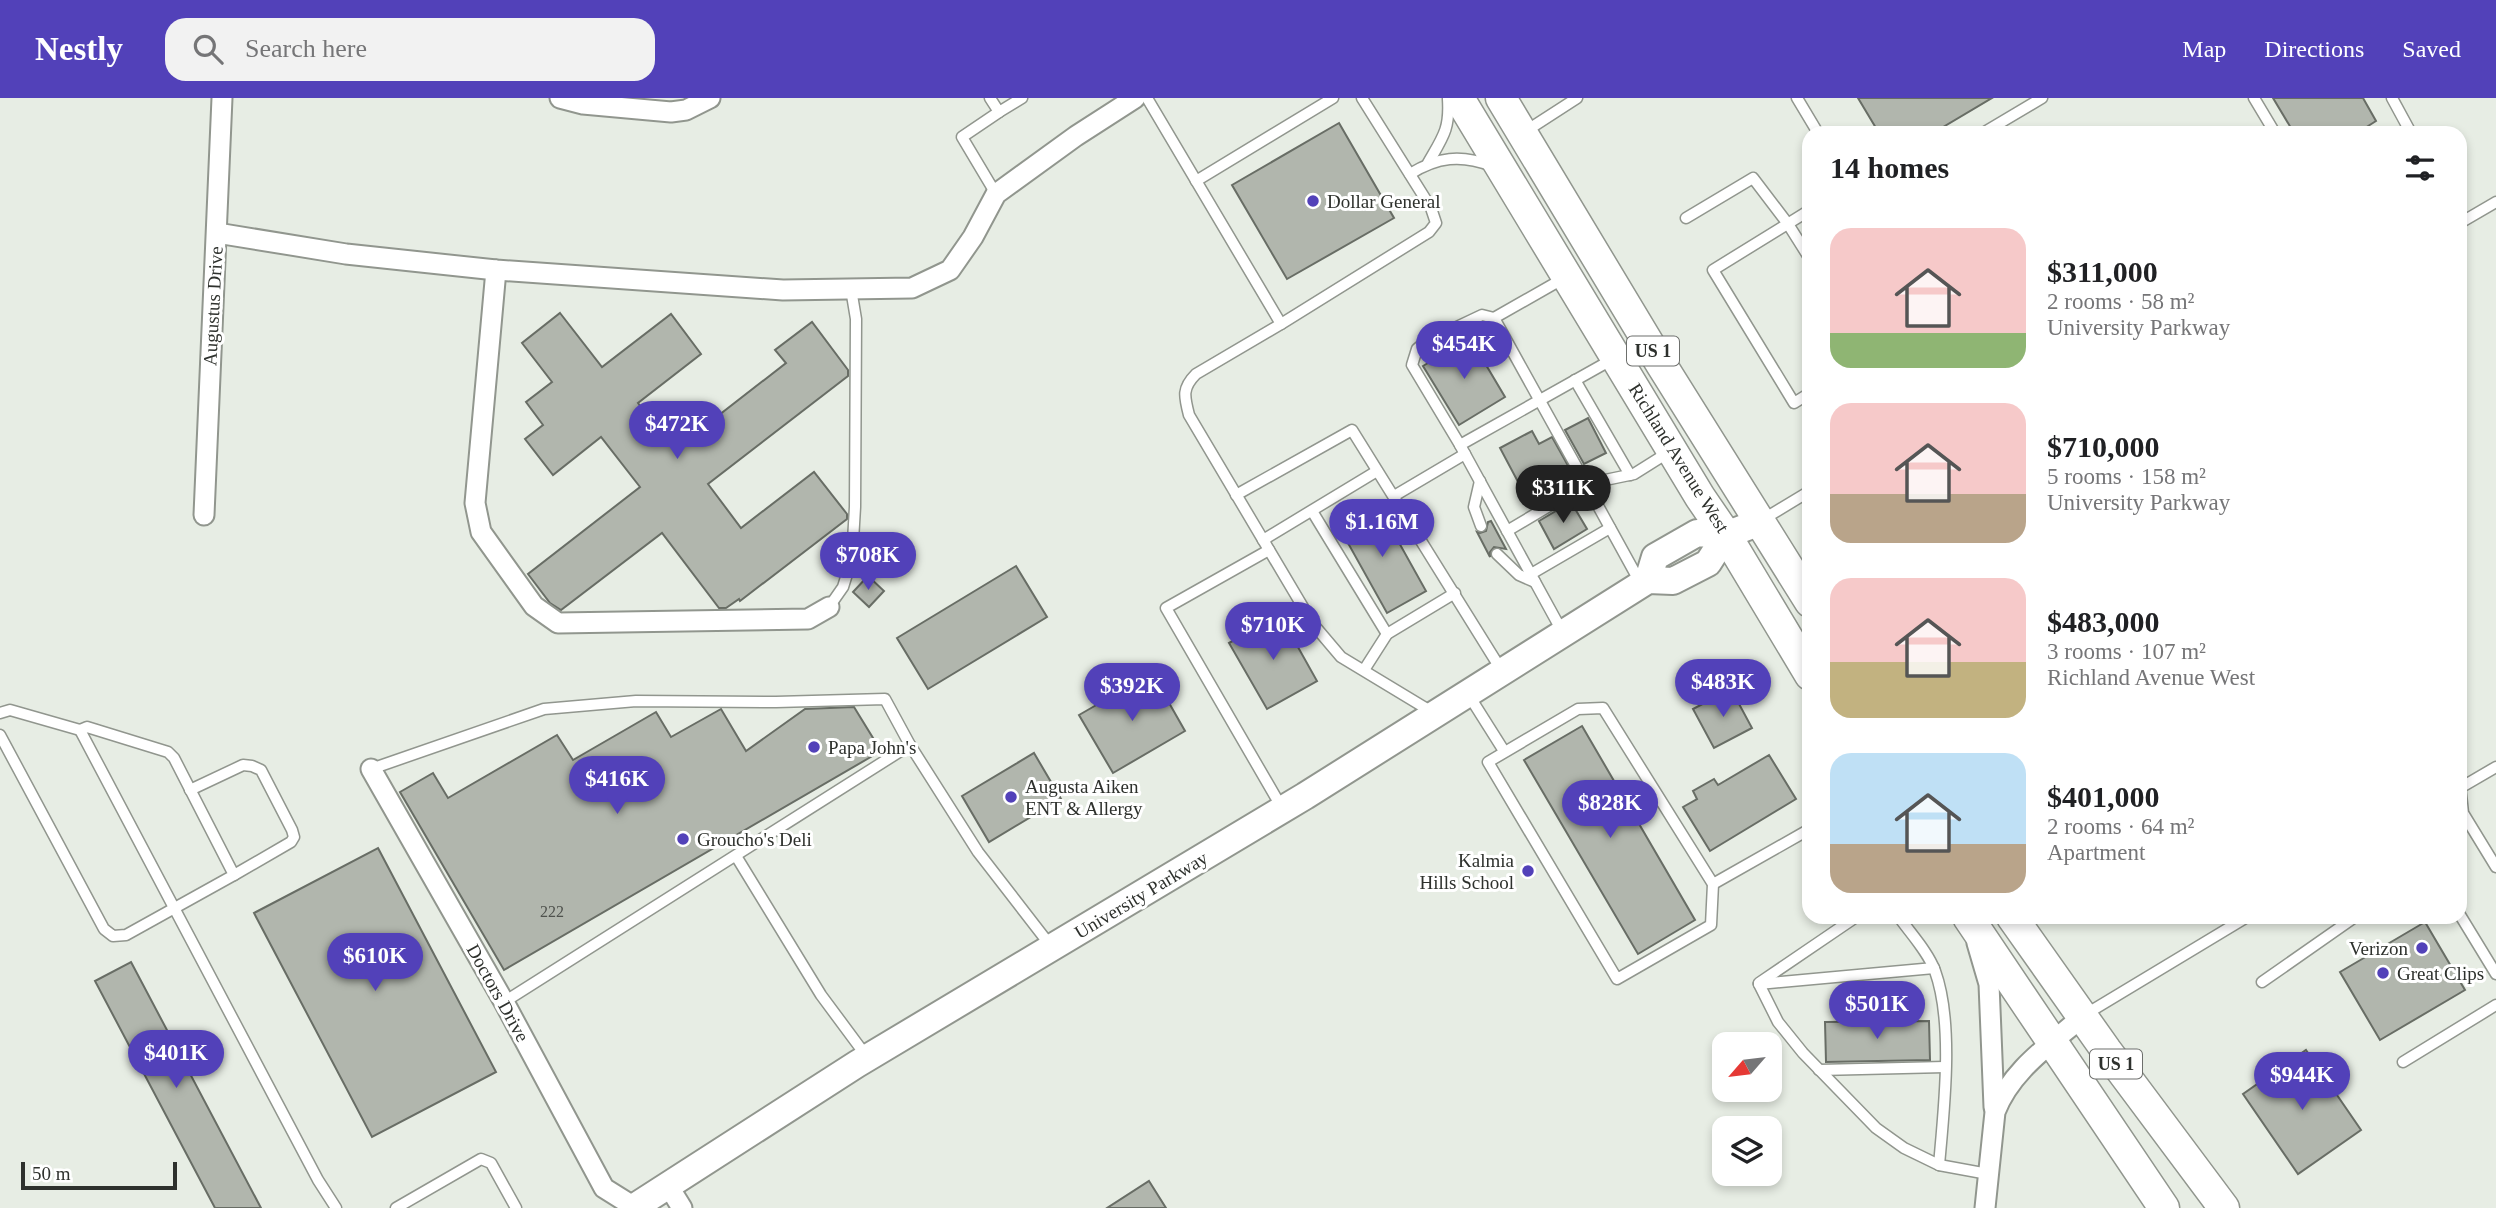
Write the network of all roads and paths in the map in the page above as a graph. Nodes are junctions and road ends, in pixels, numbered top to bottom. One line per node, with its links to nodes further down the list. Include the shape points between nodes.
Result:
1 (222, 98): 33 (street, Augustus Drive)
2 (560, 98): 3 (street, via 671,112)
3 (710, 98)
4 (990, 98): 17 (lane)
5 (1022, 98): 17 (lane)
6 (1333, 98): 26 (lane)
7 (1362, 98): 25 (lane)
8 (1448, 98): 23 (lane, via 1449,120)
9 (1459, 98): 24 (main road, Richland Avenue West / US 1)
10 (1501, 98): 22 (main road, Richland Avenue West / US 1)
11 (1577, 98): 22 (lane)
12 (1797, 98): 18 (lane)
13 (2042, 98): 19 (lane)
14 (2254, 98): 20 (lane)
15 (2392, 98): 21 (lane)
16 (1134, 99): 26 (lane); 27 (street)
17 (999, 112): 27 (lane, via 962,137)
18 (1814, 126)
19 (1995, 126)
20 (2271, 126)
21 (2407, 126)
22 (1522, 133): 55 (main road, Richland Avenue West / US 1)
23 (1428, 163): 24 (lane, via 1457,158); 25 (lane)
24 (1503, 170): 36 (main road, Richland Avenue West / US 1)
25 (1410, 174): 39 (lane, via 1431,208 1436,223 1430,232)
26 (1196, 181): 39 (lane)
27 (996, 194): 37 (street, via 950,270 912,288)
28 (2496, 202): 31 (lane)
29 (1802, 215): 32 (lane)
30 (1686, 218): 32 (lane, via 1753,178)
31 (2467, 219)
32 (1788, 224): 34 (lane); 42 (lane, via 1713,270 1794,403)
33 (217, 233): 35 (street); 54 (street, Augustus Drive)
34 (1802, 246)
35 (496, 271): 37 (street, via 783,290); 67 (street, via 475,503 481,532 534,606 558,622 808,619)
36 (1568, 276): 38 (lane); 40 (main road, Richland Avenue West / US 1)
37 (851, 289): 67 (lane, via 856,319 852,558 843,587)
38 (1494, 318): 43 (lane); 44 (lane, via 1482,315 1425,342 1413,358 1412,365)
39 (1281, 324): 50 (lane, via 1196,374 1187,384 1189,415)
40 (1616, 356): 41 (lane); 45 (main road, Richland Avenue West / US 1)
41 (1575, 380): 43 (lane); 47 (lane)
42 (1802, 398)
43 (1538, 400): 44 (lane); 49 (lane)
44 (1462, 449): 48 (lane); 51 (lane)
45 (1672, 450): 47 (lane); 59 (main road, Richland Avenue West / US 1)
46 (1377, 471): 50 (lane, via 1352,430); 51 (lane); 53 (lane)
47 (1630, 475): 49 (lane)
48 (1480, 481): 56 (lane, via 1474,507); 58 (lane)
49 (1586, 484): 57 (lane); 58 (lane)
50 (1236, 495): 60 (lane)
51 (1394, 496): 66 (lane)
52 (1802, 496): 55 (lane)
53 (1312, 511): 60 (lane); 68 (lane)
54 (204, 515)
55 (1760, 522): 59 (street, University Parkway); 65 (main road, Richland Avenue West / US 1)
56 (1480, 526)
57 (1610, 528): 63 (lane); 64 (lane)
58 (1507, 531): 63 (lane)
59 (1727, 535): 64 (street, University Parkway, via 1697,533 1655,557); 70 (main road, Richland Avenue West / US 1)
60 (1263, 540): 61 (lane)
61 (1269, 550): 71 (lane, via 1313,624 1341,657); 84 (lane, via 1167,608)
62 (1497, 554): 63 (lane, via 1519,575)
63 (1533, 578): 69 (lane)
64 (1645, 582): 69 (street, University Parkway)
65 (1802, 589)
66 (1455, 593): 68 (lane); 72 (lane)
67 (829, 607)
68 (1387, 634): 71 (lane)
69 (1564, 634): 72 (street, University Parkway)
70 (1802, 662)
71 (1364, 670): 75 (lane)
72 (1503, 672): 73 (street, University Parkway)
73 (1468, 694): 75 (street, University Parkway); 79 (lane)
74 (0, 713): 76 (lane, via 10,710)
75 (1436, 714): 84 (street, University Parkway)
76 (80, 730): 83 (lane, via 88,727 168,752); 91 (lane)
77 (0, 735): 91 (lane, via 104,929 113,936 127,935)
78 (910, 745): 81 (lane, via 885,699 636,701 544,709); 87 (lane); 100 (lane, via 978,852)
79 (1504, 751): 90 (lane, via 1578,709 1603,708); 90 (lane, via 1488,762 1617,979 1711,925)
80 (2496, 767): 82 (lane)
81 (371, 769): 105 (street, Doctors Drive)
82 (2467, 784)
83 (190, 790): 89 (lane); 89 (lane, via 243,765 261,770 294,837)
84 (1282, 809): 100 (street, University Parkway)
85 (2467, 820): 88 (lane)
86 (1802, 834): 90 (lane)
87 (736, 856): 105 (lane); 109 (lane, via 821,995)
88 (2496, 867)
89 (234, 875): 91 (lane)
90 (1713, 884)
91 (173, 909): 117 (lane)
92 (1846, 924): 104 (lane)
93 (1904, 924): 101 (lane)
94 (1969, 924): 113 (street, via 1989,984)
95 (1971, 924): 108 (main road, US 1)
96 (2017, 924): 107 (main road, US 1)
97 (2235, 924): 107 (lane)
98 (2341, 924): 103 (lane)
99 (2465, 924): 102 (lane)
100 (1052, 948): 109 (street, University Parkway)
101 (1934, 968): 104 (lane); 111 (lane, via 1944,1011)
102 (2496, 974)
103 (2262, 982)
104 (1759, 984): 112 (lane, via 1778,1023)
105 (504, 1002): 120 (street, Doctors Drive, via 604,1188)
106 (2496, 1005): 110 (lane)
107 (2083, 1016): 108 (street); 123 (main road, US 1)
108 (2053, 1042): 113 (street, via 2010,1082); 122 (main road, US 1)
109 (867, 1058): 116 (street, University Parkway)
110 (2403, 1062)
111 (1945, 1067): 112 (lane); 114 (lane)
112 (1819, 1070): 114 (lane, via 1876,1128)
113 (1994, 1112): 115 (street)
114 (1939, 1165): 115 (lane)
115 (1988, 1174): 121 (street)
116 (676, 1197): 120 (street, University Parkway)
117 (336, 1208)
118 (396, 1208): 119 (lane, via 481,1159 491,1163)
119 (516, 1208)
120 (635, 1208)
121 (1985, 1208)
122 (2164, 1208)
123 (2224, 1208)

